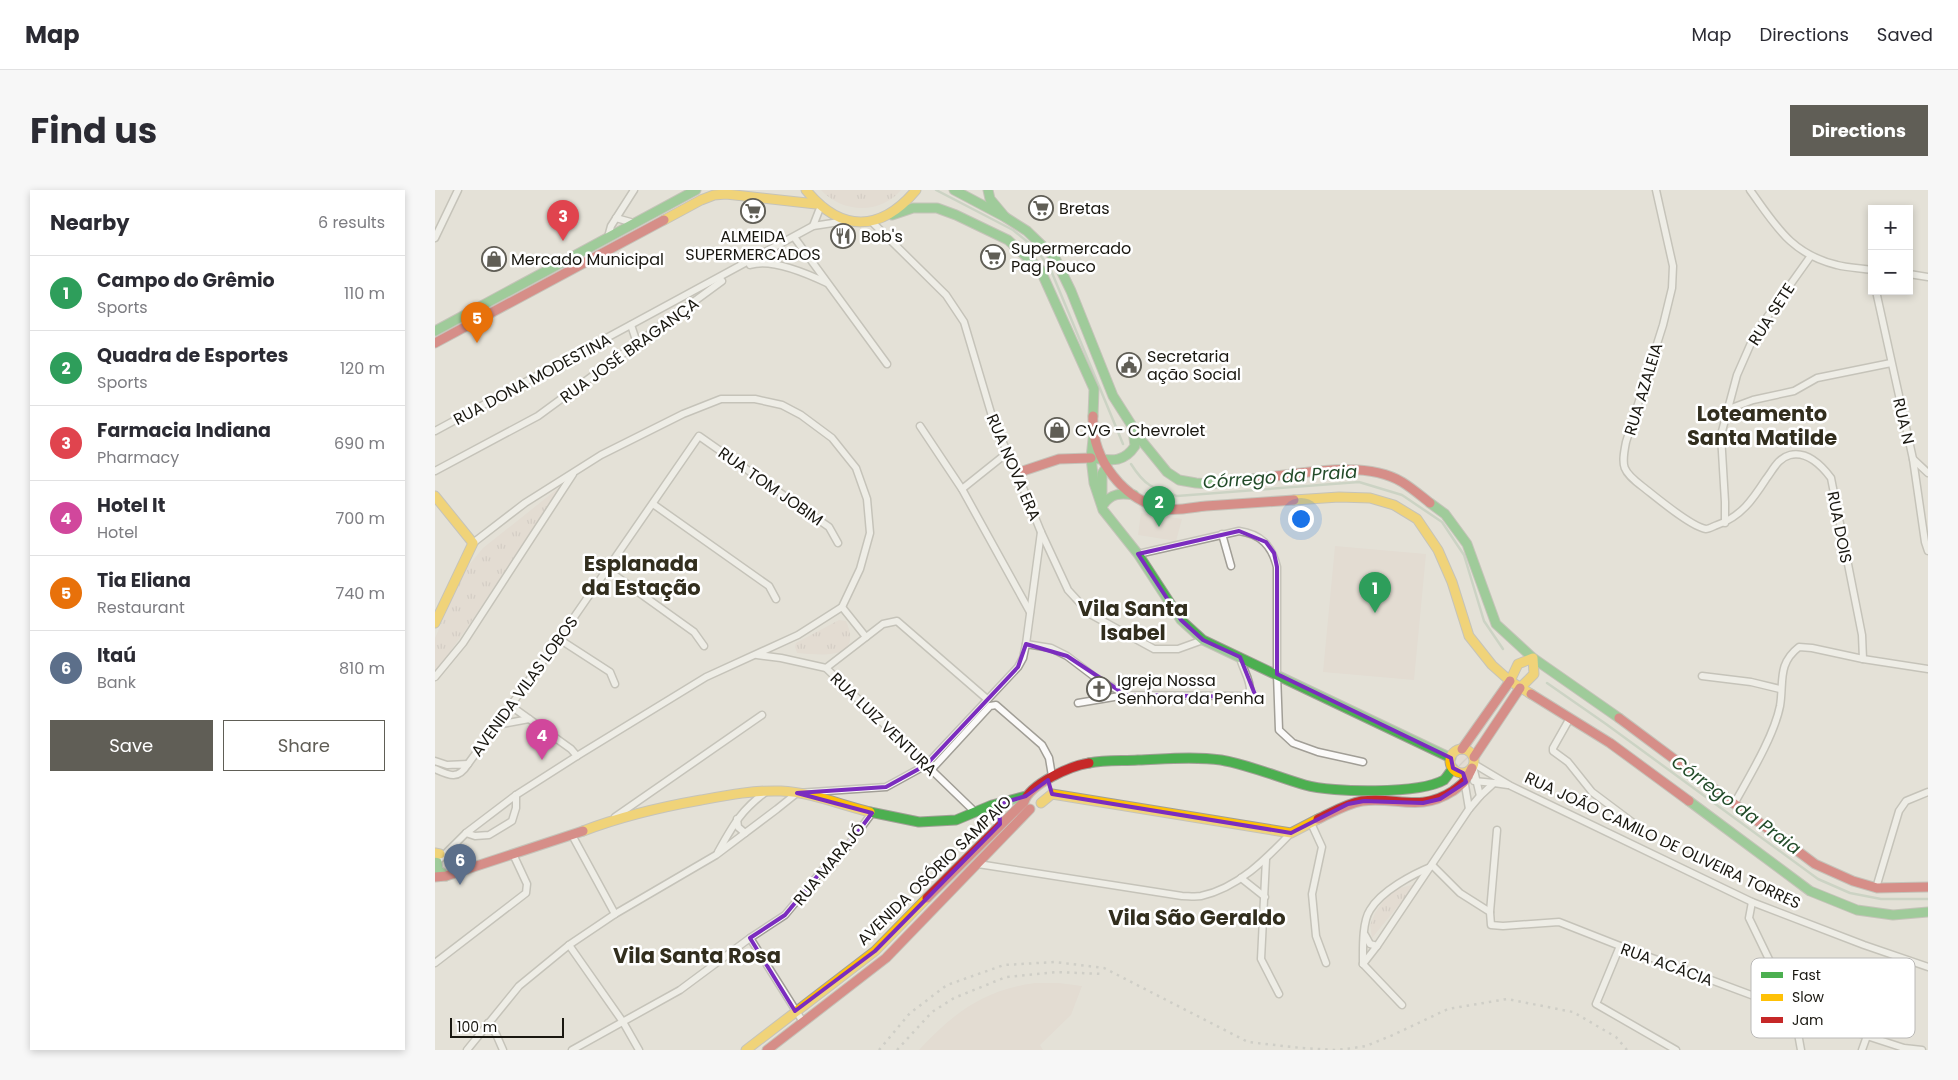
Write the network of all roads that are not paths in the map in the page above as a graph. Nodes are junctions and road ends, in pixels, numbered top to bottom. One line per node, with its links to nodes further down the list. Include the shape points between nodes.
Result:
1 (458, 190): 20 (street)
2 (634, 190): 13 (street)
3 (696, 190): 16 (main road)
4 (805, 190): 10 (main road)
5 (916, 190): 11 (main road, via 909,201)
6 (954, 190): 12 (main road)
7 (988, 190): 12 (main road)
8 (1656, 190): 53 (street, RUA AZALEIA, via 1673,266 1672,288 1622,462 1629,476 1692,524 1707,529)
9 (1750, 190): 21 (street, via 1787,240)
10 (818, 206): 14 (main road); 17 (street); 30 (main road, via 713,195)
11 (892, 215): 15 (main road); 38 (main road, via 913,208 937,208 1008,240 1039,269 1094,389)
12 (1005, 217): 36 (main road, via 1033,235 1055,258 1113,396)
13 (616, 218): 16 (street); 18 (street)
14 (847, 221): 15 (main road); 17 (street, RUA DONA MODESTINA)
15 (871, 222): 40 (street, RUA NOVA ERA, via 947,295 964,322 993,423)
16 (635, 224): 18 (main road)
17 (813, 226): 19 (street, RUA DONA MODESTINA)
18 (608, 237): 29 (main road)
19 (794, 237): 22 (street, RUA DONA MODESTINA); 26 (street, RUA JOSÉ BRAGANÇA)
20 (435, 238)
21 (1810, 257): 23 (street, via 1839,266); 34 (street, RUA SETE, via 1755,334)
22 (736, 270): 26 (street, RUA JOSÉ BRAGANÇA, via 756,263 795,269); 28 (street, RUA DONA MODESTINA); 31 (street, RUA JOSÉ BRAGANÇA)
23 (1868, 270)
24 (1913, 275): 25 (street)
25 (1928, 277)
26 (827, 283): 33 (street, RUA JOSÉ BRAGANÇA)
27 (1877, 295): 32 (street, RUA N)
28 (631, 325): 31 (street); 37 (street, RUA DONA MODESTINA)
29 (435, 331)
30 (435, 343)
31 (637, 344): 44 (street, RUA JOSÉ BRAGANÇA, via 538,416)
32 (1891, 363): 34 (street, via 1817,378 1794,391); 42 (street, RUA N)
33 (887, 364)
34 (1726, 410): 53 (street, RUA SETE, via 1721,435)
35 (920, 426): 48 (street)
36 (1133, 429): 43 (main road, via 1135,446 1129,455); 75 (main road, via 1160,465 1174,478 1187,482 1209,484 1354,468 1401,481 1445,514 1467,544 1496,624)
37 (435, 431)
38 (1093, 434): 41 (main road); 43 (main road, via 1096,448)
39 (699, 436): 51 (street, AVENIDA VILAS LOBOS); 57 (street, RUA TOM JOBIM, via 829,527)
40 (1007, 453): 46 (street, RUA NOVA ERA); 48 (street)
41 (1091, 458): 43 (main road); 46 (main road, via 1059,459); 52 (main road, via 1094,483)
42 (1913, 459): 47 (street); 58 (street, RUA N)
43 (1105, 462): 49 (main road); 52 (main road)
44 (435, 471)
45 (575, 471): 56 (street); 63 (street, via 683,414 721,399 755,399 782,405 832,438 856,468 867,499 870,533); 81 (street, via 463,642)
46 (1017, 473): 54 (street, RUA NOVA ERA)
47 (1928, 473)
48 (962, 489): 64 (street)
49 (1134, 495): 52 (main road, via 1116,493 1107,498); 82 (main road, via 1168,509 1339,496 1370,498 1393,505 1417,519 1438,550 1469,636 1492,665)
50 (435, 496): 56 (main road)
51 (653, 504): 61 (street, AVENIDA VILAS LOBOS); 62 (street, via 769,586)
52 (1103, 508): 59 (main road)
53 (1725, 523): 76 (street, RUA DOIS, via 1739,515 1754,498 1779,461 1791,455 1805,457 1821,465 1831,478 1862,635)
54 (1041, 532): 64 (street); 68 (street, RUA NOVA ERA, via 1068,590 1090,614 1154,649 1178,648)
55 (1222, 534): 59 (street); 60 (street); 79 (street, via 1239,530 1250,532 1266,542 1274,553 1277,567)
56 (473, 543): 65 (main road)
57 (837, 543)
58 (1928, 551)
59 (1138, 554): 68 (main road, via 1181,620)
60 (1231, 566)
61 (606, 569): 67 (street, AVENIDA VILAS LOBOS); 71 (street, via 694,632)
62 (776, 599)
63 (842, 607): 66 (street); 69 (street)
64 (1030, 612): 70 (street)
65 (435, 623)
66 (866, 637): 77 (street); 87 (street, via 883,624 897,621)
67 (559, 639): 83 (street, via 610,672); 89 (street, AVENIDA VILAS LOBOS)
68 (1203, 640): 73 (main road)
69 (783, 643): 72 (street); 74 (street)
70 (1026, 644): 86 (street, via 1051,648 1067,656); 87 (street, via 1018,667)
71 (704, 646)
72 (756, 655): 74 (street, RUA LUIZ VENTURA); 95 (street, via 706,677)
73 (1240, 657): 79 (main road); 86 (street, via 1250,684 1250,692 1245,696)
74 (781, 658): 77 (street, RUA LUIZ VENTURA)
75 (1533, 658): 82 (main road, via 1518,664); 84 (main road, via 1534,674); 122 (main road)
76 (1863, 659): 78 (street); 85 (street, via 1799,647 1789,655)
77 (826, 668): 101 (street, RUA LUIZ VENTURA)
78 (1928, 669)
79 (1277, 674): 96 (main road); 98 (street, via 1279,730 1293,743)
80 (1702, 676): 85 (street)
81 (435, 677)
82 (1510, 681): 84 (main road); 94 (main road)
83 (615, 684)
84 (1520, 688): 91 (main road); 100 (main road)
85 (1781, 688): 122 (street, via 1780,706 1767,742)
86 (1126, 695): 88 (street)
87 (987, 699): 101 (street)
88 (1078, 703)
89 (511, 706): 92 (street); 93 (street, AVENIDA VILAS LOBOS)
90 (762, 715): 128 (street)
91 (1570, 718): 131 (street, via 1553,751 1568,762 1592,792); 151 (main road, via 1610,742 1810,891 1857,910 1893,915)
92 (529, 719): 93 (street); 95 (street)
93 (497, 725): 99 (street, AVENIDA VILAS LOBOS)
94 (1462, 749): 96 (main road); 100 (main road, RUA JOÃO CAMILO DE OLIVEIRA TORRES, via 1469,751)
95 (577, 756): 116 (street)
96 (1451, 758): 103 (main road)
97 (435, 761): 99 (street, AVENIDA VILAS LOBOS, via 447,765)
98 (1363, 762)
99 (468, 764): 102 (street, AVENIDA VILAS LOBOS, via 457,775 447,775)
100 (1473, 764): 106 (main road); 107 (street); 109 (street, RUA JOÃO CAMILO DE OLIVEIRA TORRES)
101 (926, 765): 104 (street, RUA LUIZ VENTURA); 114 (street, via 886,787)
102 (435, 768)
103 (1453, 768): 105 (main road, AVENIDA OSÓRIO SAMPAIO, via 1445,779 1433,784 1353,791 1329,790 1247,765 1189,758 1093,762 1074,765); 106 (main road)
104 (931, 770): 105 (street, via 990,706 996,705 1042,745 1049,758); 125 (street, RUA LUIZ VENTURA)
105 (1052, 776): 115 (main road, via 1049,785); 118 (main road, AVENIDA OSÓRIO SAMPAIO)
106 (1464, 777): 107 (street); 124 (street); 129 (main road, via 1440,799 1423,803 1364,801 1348,804)
107 (1477, 780): 108 (street); 117 (street)
108 (1494, 783): 109 (street); 117 (street)
109 (1511, 786): 149 (street, RUA JOÃO CAMILO DE OLIVEIRA TORRES)
110 (781, 791): 112 (main road); 114 (main road); 120 (street, via 785,795)
111 (745, 792): 112 (main road); 119 (street); 128 (main road)
112 (767, 792): 119 (street)
113 (1928, 792): 147 (street, via 1906,801 1899,811)
114 (797, 793): 120 (street); 126 (main road)
115 (1052, 794): 121 (main road); 135 (main road)
116 (516, 795): 133 (street); 133 (street, via 512,821 489,835)
117 (1480, 796): 124 (street)
118 (1027, 800): 121 (main road, via 1036,809); 121 (main road, via 1038,795); 123 (main road); 130 (main road, AVENIDA OSÓRIO SAMPAIO); 141 (main road, AVENIDA OSÓRIO SAMPAIO)
119 (751, 803): 127 (street)
120 (785, 803): 134 (street)
121 (1041, 803)
122 (1734, 804): 147 (main road, via 1815,864 1847,880)
123 (992, 806): 125 (main road); 130 (main road, via 1000,814)
124 (1469, 809): 142 (street)
125 (975, 812): 126 (main road, via 956,820 919,822)
126 (871, 813): 154 (street, RUA MARAJÓ, via 847,848 824,868 785,915)
127 (737, 819): 134 (street, via 738,827); 138 (street)
128 (611, 820): 136 (main road)
129 (1311, 823): 135 (main road); 161 (street, via 1322,847 1312,894 1316,936)
130 (1000, 824): 168 (main road, AVENIDA OSÓRIO SAMPAIO, via 875,951)
131 (1637, 825)
132 (1497, 830): 150 (street)
133 (466, 833): 139 (street)
134 (745, 833): 138 (street)
135 (1291, 833): 140 (street)
136 (572, 835): 137 (main road); 152 (street)
137 (513, 854): 143 (main road); 160 (street, via 527,884 526,892)
138 (716, 855): 152 (street)
139 (438, 856): 143 (main road, via 438,870)
140 (1266, 859): 145 (street); 148 (street)
141 (978, 864): 145 (street, via 1191,896 1201,896); 170 (main road, AVENIDA OSÓRIO SAMPAIO, via 886,958)
142 (1433, 866): 150 (street, RUA ACÁCIA, via 1460,892); 153 (street, via 1411,875 1385,894 1369,910); 156 (street)
143 (446, 876): 144 (main road)
144 (435, 877)
145 (1241, 878): 148 (street)
146 (1928, 887): 147 (main road)
147 (1876, 888)
148 (1265, 897): 165 (street, via 1261,960)
149 (1752, 902): 158 (street, via 1749,918); 159 (street, RUA JOÃO CAMILO DE OLIVEIRA TORRES)
150 (1490, 912): 157 (street, RUA ACÁCIA, via 1491,925 1559,922)
151 (1928, 912)
152 (615, 914): 155 (street)
153 (1364, 933): 156 (street, via 1370,944); 163 (street)
154 (750, 938): 168 (street); 169 (street, RUA MARAJÓ, via 680,990)
155 (569, 945): 169 (street); 171 (street, via 519,986)
156 (1377, 946): 163 (street)
157 (1620, 946): 166 (street, RUA ACÁCIA); 179 (street, via 1597,1004)
158 (1768, 958)
159 (1902, 958)
160 (435, 963)
161 (1326, 963)
162 (1915, 963): 164 (street, RUA JOÃO CAMILO DE OLIVEIRA TORRES)
163 (1363, 964): 167 (street)
164 (1928, 967)
165 (1279, 994)
166 (1751, 995)
167 (1401, 1005)
168 (795, 1011): 170 (street); 177 (main road, AVENIDA OSÓRIO SAMPAIO)
169 (623, 1022): 175 (street, RUA MARAJÓ); 176 (street)
170 (803, 1022): 178 (main road, AVENIDA OSÓRIO SAMPAIO)
171 (488, 1023): 173 (street); 174 (street)
172 (1873, 1038): 180 (street, RUA ACÁCIA)
173 (467, 1050)
174 (503, 1050)
175 (572, 1050)
176 (639, 1050)
177 (746, 1050)
178 (767, 1050)
179 (1676, 1050)
180 (1922, 1050)

